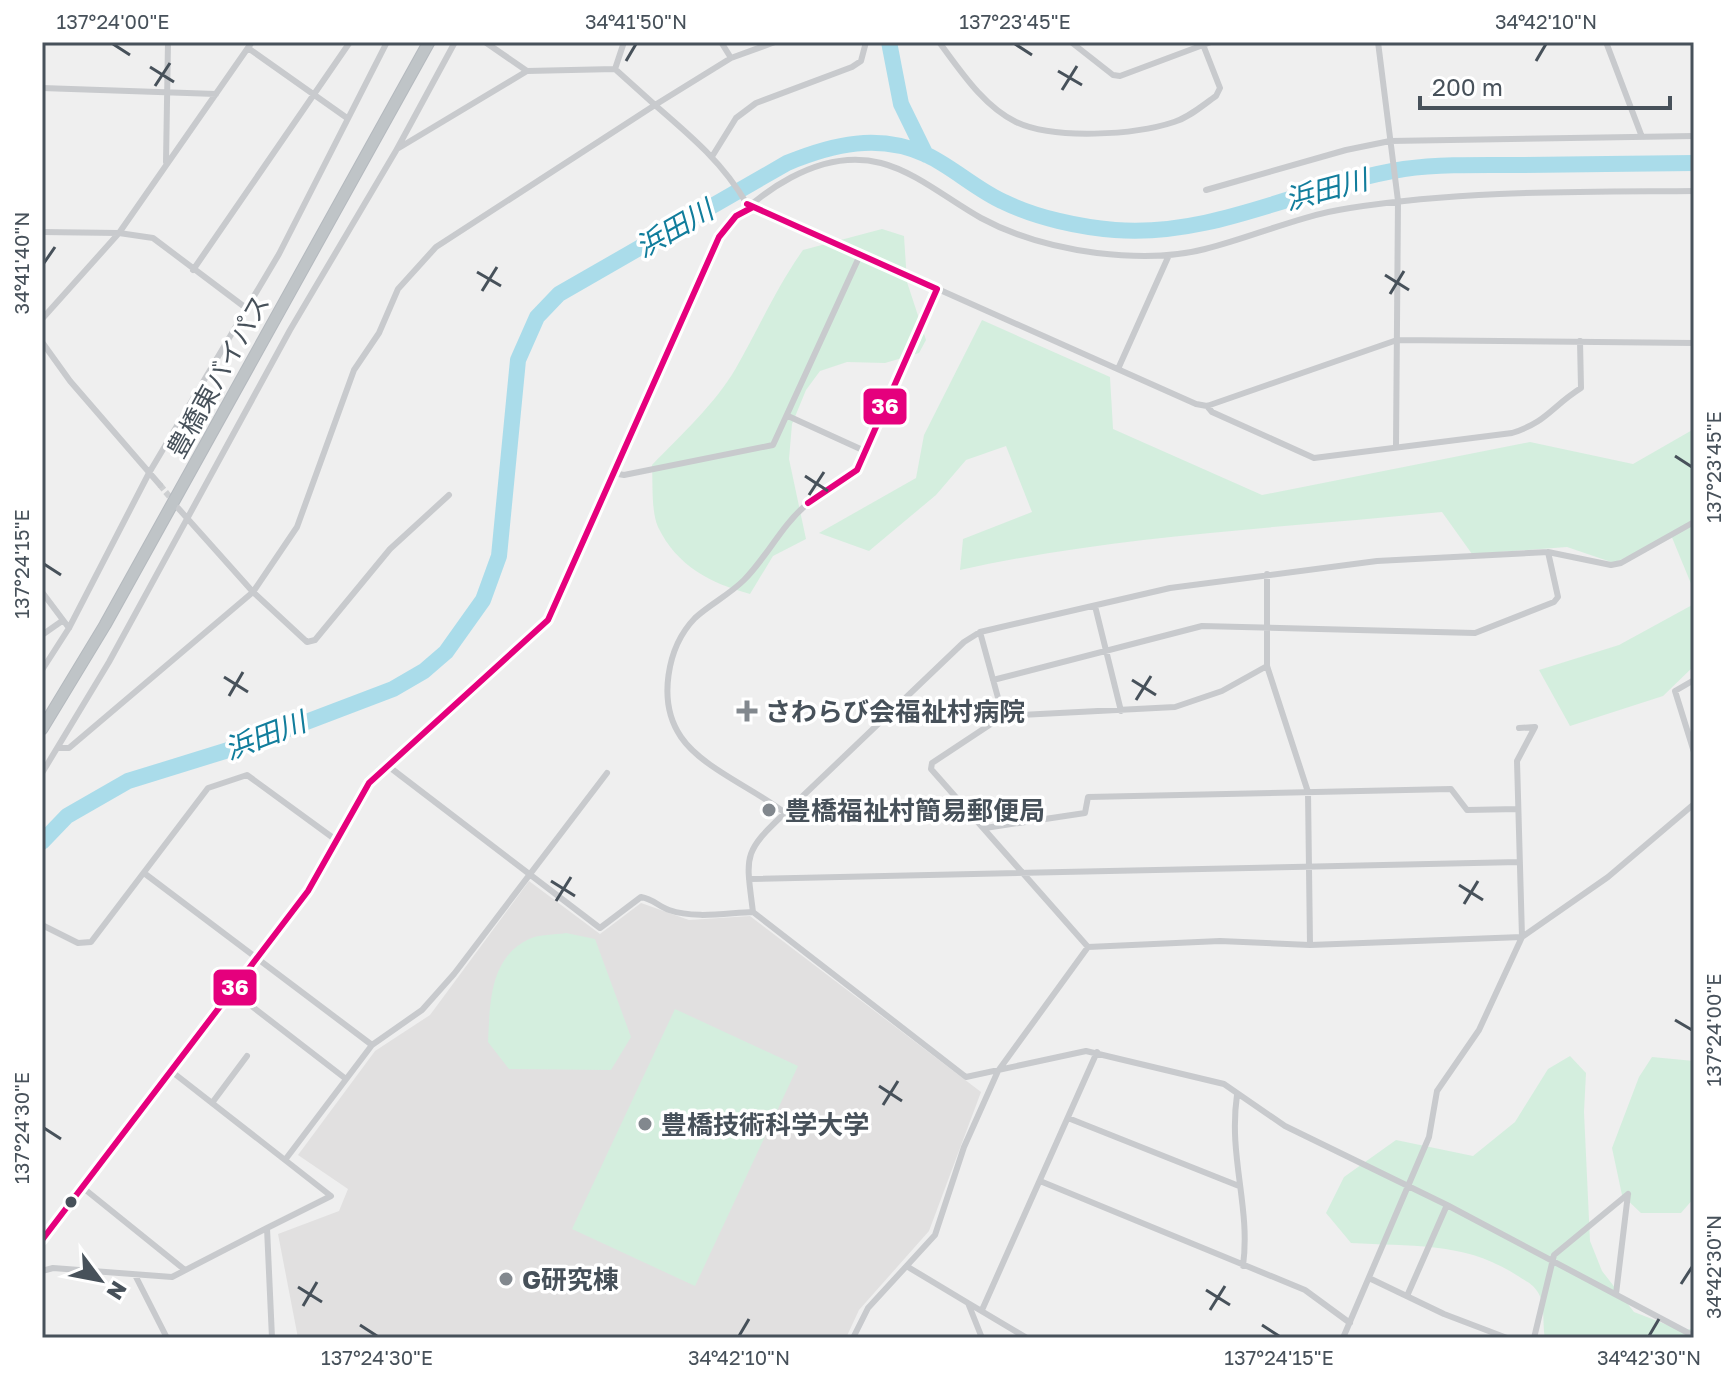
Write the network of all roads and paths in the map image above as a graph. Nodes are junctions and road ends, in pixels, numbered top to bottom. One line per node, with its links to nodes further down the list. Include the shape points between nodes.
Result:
1 (168, 42): 21 (street)
2 (350, 42): 23 (street)
3 (387, 42): 25 (street)
4 (429, 42): 78 (highway, 豊橋東バイパス)
5 (455, 42): 29 (street)
6 (485, 42): 19 (street)
7 (624, 42): 18 (street)
8 (721, 42): 17 (street)
9 (775, 42): 17 (street)
10 (866, 42): 30 (street, via 861,61 852,67 756,103 736,118)
11 (939, 42): 15 (street, via 992,106 1014,121 1035,129 1091,132 1174,122 1216,96 1220,88)
12 (1071, 42): 15 (street, via 1120,76)
13 (1378, 42): 28 (street)
14 (1606, 42): 27 (street)
15 (1206, 43)
16 (250, 45): 22 (street); 23 (street)
17 (731, 58): 24 (street)
18 (615, 69): 19 (street); 24 (street)
19 (527, 71): 29 (street)
20 (42, 88): 21 (street)
21 (167, 91): 22 (street); 31 (street)
22 (216, 94): 31 (street)
23 (312, 94): 25 (street); 40 (street)
24 (655, 105): 30 (street); 63 (street, via 436,247 410,274 354,370 297,527)
25 (347, 118): 42 (street)
26 (1694, 136): 27 (street)
27 (1642, 137): 28 (street)
28 (1390, 143): 32 (street, via 1346,150); 34 (street)
29 (397, 149): 58 (street)
30 (713, 155): 35 (street)
31 (166, 164): 37 (street)
32 (1206, 190)
33 (1694, 191): 34 (street)
34 (1398, 199): 39 (street); 44 (street)
35 (750, 206): 38 (street); 39 (street, via 821,164 880,162 984,220 1035,241 1097,253); 54 (street, via 719,237)
36 (42, 232): 37 (street)
37 (119, 233): 40 (street, via 153,238); 43 (street)
38 (860, 255): 41 (street); 50 (street)
39 (1169, 255): 48 (street)
40 (193, 270): 42 (street)
41 (937, 289): 48 (street); 52 (street)
42 (246, 308): 53 (street)
43 (42, 319)
44 (1397, 340): 45 (street); 49 (street); 51 (street)
45 (1580, 341): 47 (street); 51 (street, via 1581,388 1539,424 1512,433)
46 (42, 342): 53 (street)
47 (1694, 343)
48 (1118, 369): 49 (street)
49 (1207, 406): 51 (street, via 1314,458)
50 (788, 416): 52 (street); 54 (street, via 773,445)
51 (1396, 447)
52 (867, 452): 87 (street, via 844,482 808,503 743,581 694,619 670,656 668,698 680,736 703,759)
53 (149, 473): 55 (street); 66 (street)
54 (613, 473): 81 (street, via 548,620)
55 (160, 485)
56 (449, 495): 63 (street, via 390,549 315,640 300,638)
57 (178, 508): 58 (street)
58 (188, 519): 63 (street); 79 (street)
59 (1694, 522): 60 (street, via 1621,563)
60 (1548, 552): 61 (street, via 1377,561); 67 (street, via 1558,597 1554,602 1475,633)
61 (1267, 574): 64 (street); 67 (street)
62 (42, 592): 65 (street)
63 (253, 592): 79 (street, via 69,748)
64 (1095, 606): 68 (street); 70 (street)
65 (62, 621): 66 (street); 69 (street)
66 (69, 628): 72 (street)
67 (1268, 630): 70 (street, via 1202,626); 71 (street)
68 (980, 632): 73 (street); 87 (street)
69 (42, 635)
70 (1107, 650): 73 (street); 75 (street)
71 (1267, 666): 75 (street, via 1222,691 1175,707); 84 (street)
72 (42, 670)
73 (993, 680): 76 (street)
74 (1694, 680): 80 (street, via 1675,691)
75 (1121, 711): 76 (street)
76 (1003, 716): 88 (street, via 932,763 931,769)
77 (1519, 728): 86 (street, via 1535,727 1517,761)
78 (42, 729)
79 (59, 748): 82 (street)
80 (1694, 752)
81 (388, 766): 89 (street, via 369,783); 94 (street)
82 (42, 773)
83 (607, 773): 94 (street)
84 (1308, 792): 86 (street, via 1451,789 1467,810); 88 (street, via 1088,797 1085,813); 91 (street)
85 (1694, 804): 98 (street, via 1608,877)
86 (1518, 809): 90 (street)
87 (785, 813): 95 (street, via 749,853)
88 (985, 828): 92 (street)
89 (336, 840): 93 (street, via 247,775 208,788); 101 (street, via 308,891)
90 (1519, 862): 91 (street); 98 (street)
91 (1309, 868): 92 (street); 99 (street)
92 (1022, 871): 95 (street); 100 (street)
93 (144, 873): 97 (street, via 91,942 78,943); 101 (street)
94 (529, 874): 96 (street, via 600,928 641,897 691,914); 103 (street, via 422,1010)
95 (749, 879): 96 (street)
96 (753, 912): 107 (street, via 966,1077)
97 (42, 925)
98 (1522, 937): 99 (street); 114 (street, via 1479,1030 1437,1091 1429,1137)
99 (1310, 945): 100 (street, via 1220,941)
100 (1088, 947): 107 (street)
101 (256, 958): 102 (street); 103 (street)
102 (232, 991): 106 (street); 108 (street)
103 (372, 1045): 108 (street)
104 (1097, 1052): 107 (street); 109 (street, via 1224,1084); 111 (street)
105 (247, 1056): 110 (street)
106 (171, 1071): 110 (street); 116 (street)
107 (998, 1071): 122 (street, via 964,1147 939,1227)
108 (346, 1079): 112 (street)
109 (1238, 1095): 114 (street, via 1285,1126); 115 (street, via 1232,1130)
110 (212, 1103): 112 (street)
111 (1068, 1118): 113 (street); 115 (street)
112 (285, 1160): 118 (street, via 331,1196)
113 (1040, 1181): 121 (street); 130 (street)
114 (1409, 1185): 117 (street); 126 (street)
115 (1239, 1186): 121 (street)
116 (82, 1187): 119 (street); 123 (street)
117 (1447, 1205): 120 (street); 128 (street)
118 (267, 1228): 123 (street); 134 (street)
119 (42, 1240)
120 (1553, 1260): 127 (street); 127 (street, via 1628,1194); 140 (street)
121 (1243, 1266): 131 (street, via 1305,1290)
122 (908, 1267): 129 (street); 135 (street, via 868,1308)
123 (185, 1270): 125 (street, via 172,1277)
124 (42, 1271): 125 (street)
125 (135, 1275): 133 (street)
126 (1369, 1278): 128 (street); 131 (street)
127 (1616, 1294): 132 (street)
128 (1407, 1296): 139 (street)
129 (968, 1303): 130 (street); 136 (street)
130 (982, 1310): 137 (street)
131 (1350, 1323): 138 (street)
132 (1694, 1336)
133 (167, 1338)
134 (272, 1338)
135 (853, 1338)
136 (982, 1338)
137 (1027, 1338)
138 (1343, 1338)
139 (1507, 1338)
140 (1534, 1338)

